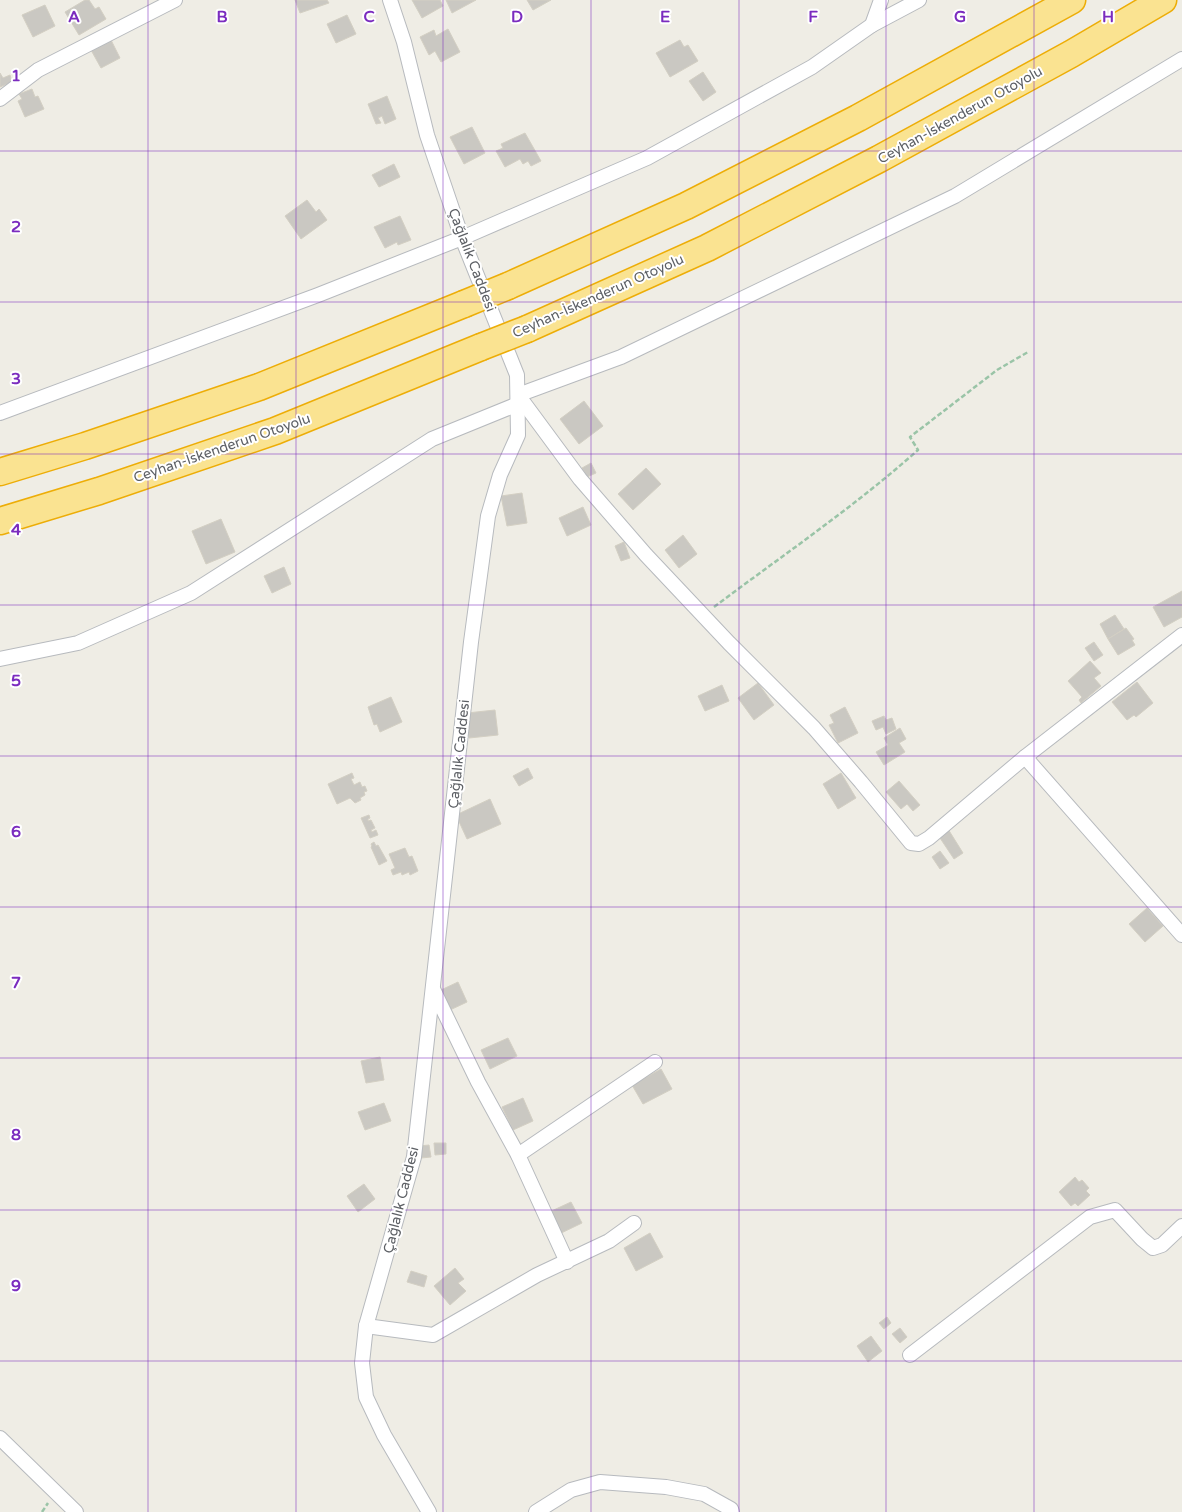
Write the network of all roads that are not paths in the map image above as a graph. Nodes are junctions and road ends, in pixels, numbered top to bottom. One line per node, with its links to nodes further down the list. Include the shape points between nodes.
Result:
1 (175, 0): 9 (street, via 38,70)
2 (390, 0): 10 (street, Çağlalık Caddesi, via 427,135)
3 (881, 0): 7 (street)
4 (919, 0): 7 (street)
5 (1072, 0): 13 (highway, bridge, via 858,118 686,206 508,286 259,387)
6 (1163, 0): 14 (highway, Ceyhan-İskenderun Otoyolu, bridge, via 871,164 707,248 527,329 275,431)
7 (872, 25): 10 (street, via 812,67 646,158)
8 (1182, 59): 11 (street, via 955,196 621,357)
9 (0, 99)
10 (462, 238): 11 (street, Çağlalık Caddesi, via 517,375); 12 (street)
11 (518, 399): 16 (street, via 432,439 191,593 78,643); 17 (street, via 646,555 814,728 911,843 920,844 929,838); 19 (street, Çağlalık Caddesi, via 518,435 500,475 488,516)
12 (0, 413)
13 (0, 472)
14 (0, 521)
15 (1182, 635): 17 (street)
16 (0, 659)
17 (1025, 758): 18 (street)
18 (1182, 935)
19 (433, 989): 21 (street, via 478,1082); 25 (street, Çağlalık Caddesi, via 414,1157)
20 (655, 1062): 21 (street)
21 (518, 1154): 24 (street)
22 (634, 1223): 24 (street, via 609,1241)
23 (1182, 1226): 26 (street, via 1162,1245 1154,1248 1115,1210 1090,1217)
24 (567, 1262): 25 (street, via 504,1293 433,1335)
25 (366, 1326): 29 (street, Çağlalık Caddesi, via 362,1363 366,1397)
26 (910, 1355)
27 (0, 1438): 28 (street)
28 (76, 1512)
29 (429, 1512)
30 (536, 1512): 31 (street, via 571,1490 600,1482 666,1487 704,1494)
31 (732, 1512)

